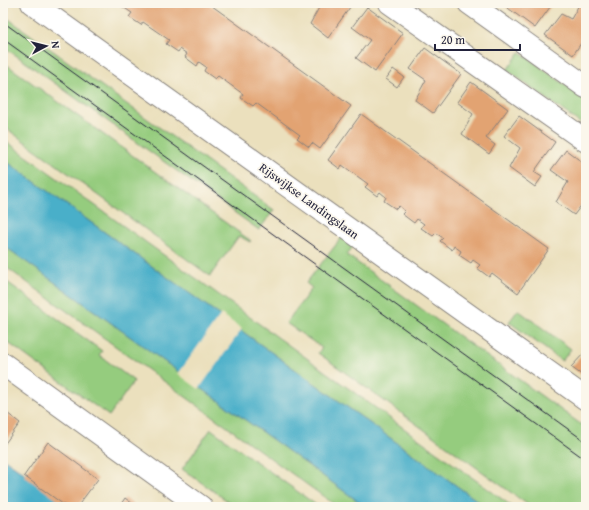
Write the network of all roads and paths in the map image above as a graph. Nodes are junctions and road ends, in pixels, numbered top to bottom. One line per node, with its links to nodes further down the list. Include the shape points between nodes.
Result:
1 (390, 3): 5 (street)
2 (469, 3): 4 (street)
3 (34, 4): 7 (street, Rijswijkse Landingslaan)
4 (586, 87)
5 (586, 142)
6 (3, 364): 8 (street)
7 (586, 399)
8 (201, 507)

